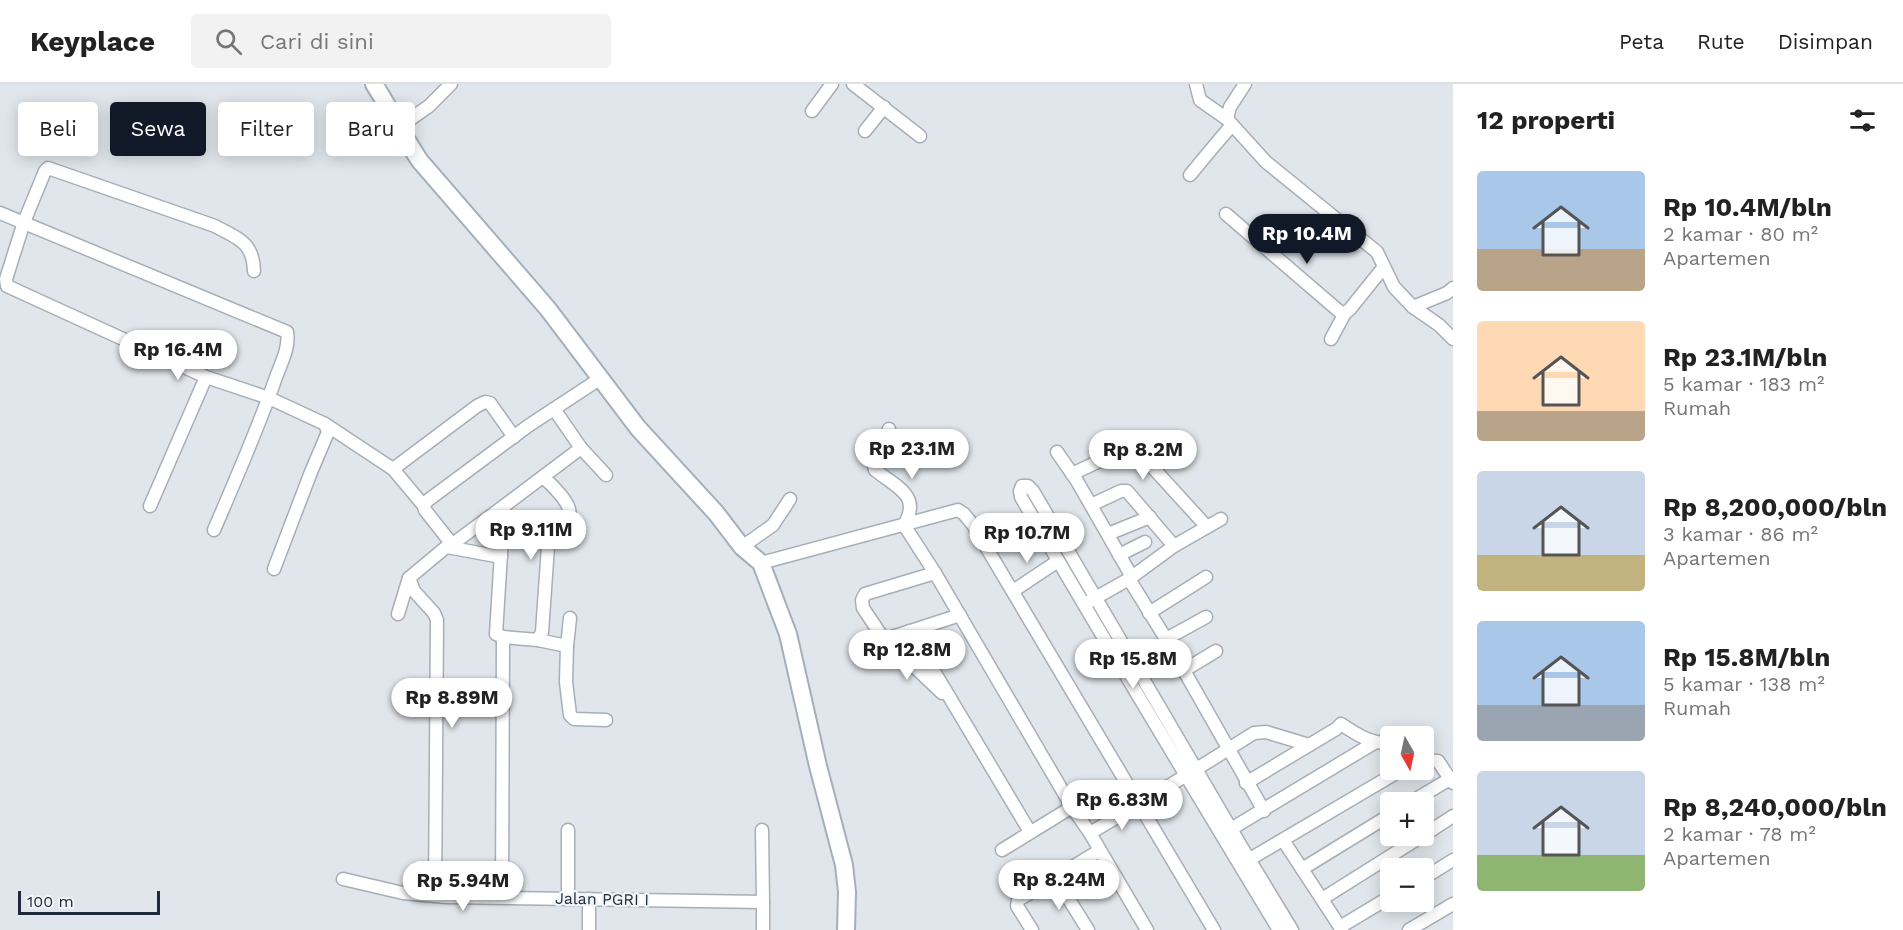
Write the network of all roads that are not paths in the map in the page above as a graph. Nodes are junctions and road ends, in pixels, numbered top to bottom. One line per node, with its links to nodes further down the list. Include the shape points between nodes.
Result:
1 (374, 84): 7 (street)
2 (451, 84): 10 (street)
3 (832, 84): 9 (street)
4 (853, 84): 8 (street)
5 (1196, 84): 11 (street, via 1200,99)
6 (1245, 84): 11 (street, via 1230,107)
7 (386, 102)
8 (884, 107): 12 (street); 13 (street)
9 (812, 111)
10 (415, 116)
11 (1230, 122): 15 (street); 19 (street, via 1266,162 1377,252)
12 (866, 131)
13 (920, 136)
14 (415, 153): 27 (street, via 519,273)
15 (1190, 176)
16 (0, 213): 18 (street)
17 (1226, 214): 23 (street)
18 (24, 222): 20 (street, via 48,168 215,226 250,248); 26 (street, via 7,272 7,286); 28 (street, via 287,332 286,348)
19 (1383, 268): 22 (street); 23 (street)
20 (254, 271)
21 (1453, 288): 22 (street)
22 (1413, 307): 25 (street)
23 (1345, 313): 24 (street)
24 (1331, 339)
25 (1453, 339)
26 (206, 377): 28 (street); 41 (street)
27 (601, 378): 29 (street); 53 (street, via 638,428)
28 (268, 398): 30 (street); 48 (street)
29 (554, 409): 32 (street); 33 (street)
30 (325, 424): 35 (street); 58 (street, via 328,432)
31 (889, 429): 46 (street, via 874,466 875,471 906,494 912,507)
32 (514, 437): 35 (street, via 485,402); 42 (street)
33 (581, 448): 37 (street); 38 (street)
34 (1057, 452): 36 (street)
35 (393, 469): 42 (street)
36 (1072, 474): 40 (street); 47 (street, via 1131,446)
37 (606, 475)
38 (543, 477): 43 (street); 74 (street, via 562,496 570,512 549,532 542,632)
39 (790, 499): 53 (street, via 773,525)
40 (1091, 505): 44 (street, via 1124,490); 49 (street)
41 (150, 506)
42 (424, 506): 51 (street)
43 (504, 506): 51 (street); 55 (street)
44 (1150, 517): 49 (street); 52 (street)
45 (1221, 519): 47 (street)
46 (904, 525): 57 (street); 59 (street); 63 (street, via 958,510 973,525)
47 (1207, 527): 52 (street)
48 (214, 531)
49 (1108, 534): 54 (street)
50 (1145, 542): 54 (street)
51 (449, 545): 55 (street); 61 (street)
52 (1174, 546): 62 (street)
53 (742, 547): 57 (street)
54 (1119, 555): 62 (street)
55 (501, 557): 71 (street, via 496,634)
56 (1058, 561): 63 (street); 64 (street); 64 (street, via 1021,496 1022,486 1033,491)
57 (761, 563): 122 (street, via 788,634 844,866)
58 (274, 569)
59 (935, 573): 67 (street); 72 (street, via 865,594 863,608)
60 (1206, 577): 65 (street)
61 (409, 578): 66 (street); 111 (street, via 414,591 438,620)
62 (1130, 578): 64 (street); 65 (street)
63 (1012, 591): 90 (street)
64 (1090, 601): 85 (street, via 1172,755)
65 (1149, 613): 73 (street)
66 (398, 614)
67 (960, 615): 70 (street); 91 (street)
68 (1206, 617): 73 (street)
69 (570, 618): 75 (street)
70 (910, 631): 72 (street); 78 (street)
71 (503, 638): 74 (street); 112 (street)
72 (886, 639): 78 (street)
73 (1166, 639): 77 (street)
74 (538, 640): 75 (street)
75 (567, 646): 79 (street, via 570,715 574,719)
76 (1216, 651): 77 (street)
77 (1183, 671): 83 (street)
78 (952, 702): 99 (street)
79 (606, 720)
80 (1374, 742): 81 (street); 82 (street, via 1341,724); 92 (street)
81 (1380, 743)
82 (1309, 746): 83 (street, via 1266,732 1254,733); 88 (street)
83 (1228, 750): 85 (street); 88 (street)
84 (1434, 761): 87 (street)
85 (1190, 771): 90 (street); 96 (street); 127 (street)
86 (1384, 780): 101 (street)
87 (1452, 780): 89 (street)
88 (1246, 783): 92 (street)
89 (1430, 792)
90 (1140, 804): 100 (street); 126 (street)
91 (1072, 807): 99 (street); 100 (street)
92 (1264, 811): 96 (street)
93 (1453, 816): 95 (street)
94 (1380, 821): 107 (street)
95 (1434, 828)
96 (1231, 829): 105 (street)
97 (568, 830): 113 (street)
98 (762, 830): 116 (street)
99 (1030, 832): 103 (street)
100 (1090, 833): 104 (street)
101 (1283, 840): 105 (street); 107 (street)
102 (1406, 846): 115 (street)
103 (1002, 850)
104 (1099, 851): 109 (street); 125 (street)
105 (1250, 859): 128 (street)
106 (1453, 860): 108 (street)
107 (1302, 869): 115 (street)
108 (1434, 872)
109 (1055, 877): 123 (street, via 1016,903); 124 (street)
110 (343, 879): 111 (street, Jalan PGRI I, via 403,893)
111 (435, 895): 112 (street, Jalan PGRI I)
112 (502, 897): 113 (street, Jalan PGRI I)
113 (568, 899): 114 (street, Jalan PGRI I)
114 (589, 899): 116 (street, Jalan PGRI I); 120 (street)
115 (1322, 899): 119 (street)
116 (763, 902): 121 (street)
117 (1380, 903): 119 (street)
118 (1452, 908): 129 (street)
119 (1341, 928)
120 (589, 930)
121 (763, 930)
122 (846, 930)
123 (1032, 930)
124 (1088, 930)
125 (1147, 930)
126 (1214, 930)
127 (1279, 930)
128 (1292, 930)
129 (1409, 930)

